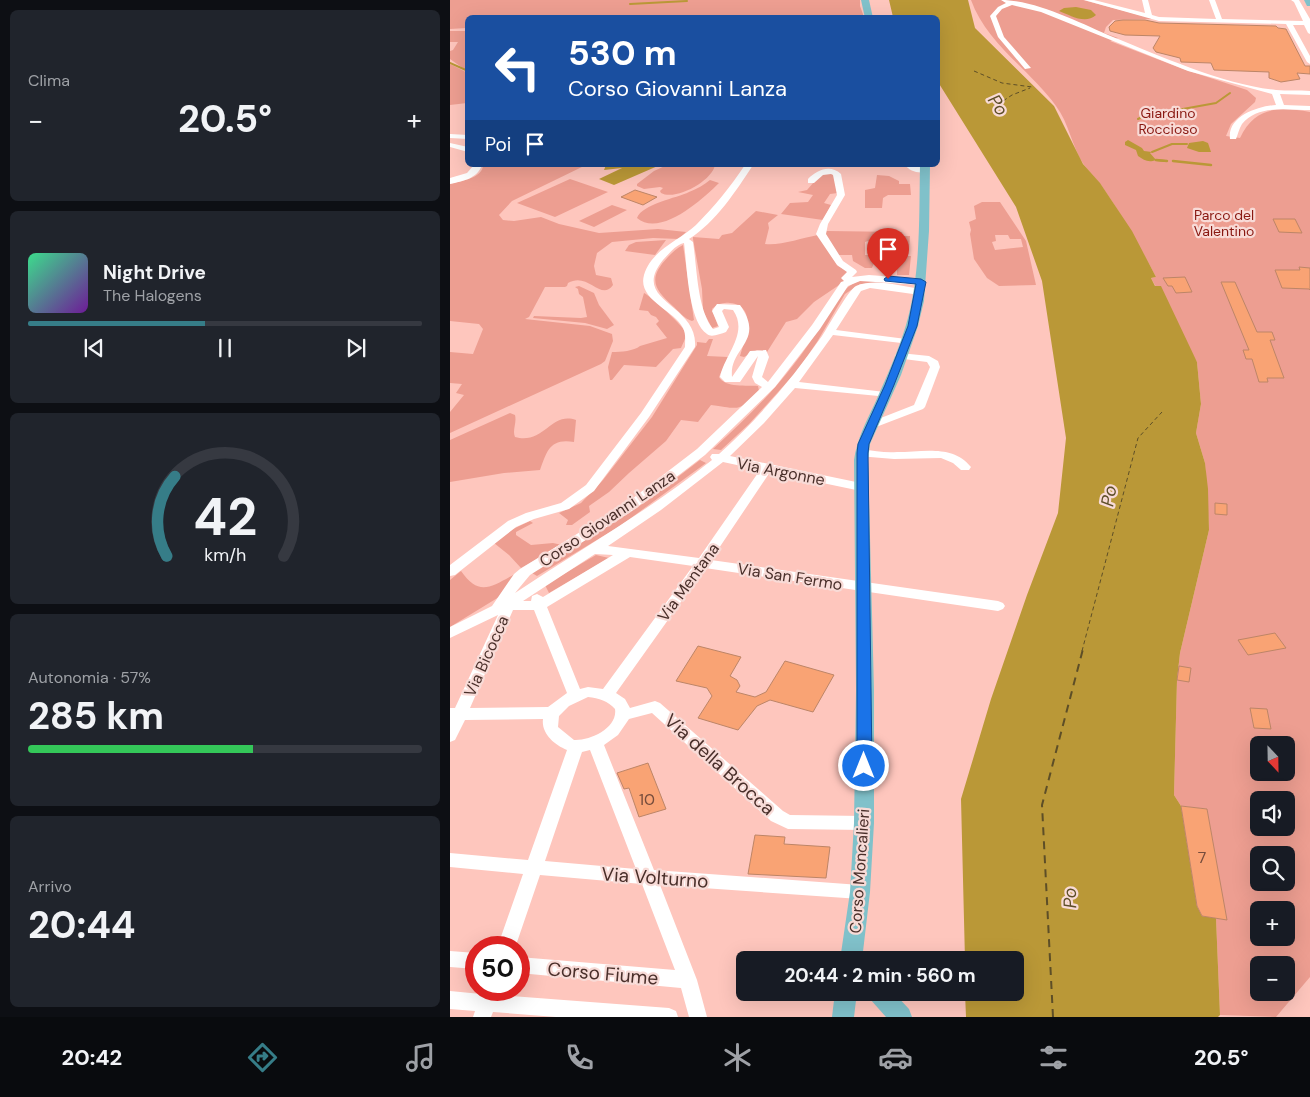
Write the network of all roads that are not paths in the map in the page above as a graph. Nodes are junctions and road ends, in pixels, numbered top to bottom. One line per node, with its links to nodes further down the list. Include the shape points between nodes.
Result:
1 (865, 0): 9 (main road)
2 (1087, 0): 10 (street)
3 (1145, 0): 10 (street)
4 (1212, 0): 11 (street)
5 (1295, 0): 13 (street)
6 (1308, 0): 8 (main road)
7 (1008, 1): 17 (street, via 993,16 1002,38); 18 (street, via 1054,14 1118,44 1158,58)
8 (1310, 4)
9 (868, 15)
10 (1149, 16): 11 (street)
11 (1220, 21): 12 (street)
12 (1289, 23): 13 (street); 15 (street)
13 (1308, 23): 14 (street)
14 (1310, 32)
15 (1306, 51): 16 (street)
16 (1310, 62)
17 (1027, 68)
18 (1274, 92): 19 (street); 20 (street)
19 (1310, 93)
20 (1281, 107): 21 (street); 24 (street, via 1260,109 1246,116 1238,124)
21 (1310, 108)
22 (450, 136): 23 (street)
23 (465, 137)
24 (1233, 137)
25 (450, 144): 26 (street)
26 (465, 149)
27 (477, 167): 31 (street, via 471,174)
28 (747, 167): 33 (street, via 710,216)
29 (911, 167): 30 (street)
30 (925, 168): 36 (main road, Corso Moncalieri)
31 (450, 181)
32 (811, 181): 34 (street, via 821,172 837,174 841,195 821,234 840,263 851,270 846,278)
33 (684, 240): 40 (street, via 688,242 698,311 705,327 711,333 722,330 724,327 717,311 727,305 736,307 744,323 741,342 724,377 736,380 754,353 762,352 764,357 757,377); 53 (street, via 674,243 650,271 648,279 650,289 686,324 692,339 690,347 645,415 580,497 565,506 512,524)
34 (850, 281): 35 (street, Corso Giovanni Lanza, via 869,278); 40 (street, Corso Giovanni Lanza, via 840,287 816,328)
35 (886, 283): 36 (street, Corso Giovanni Lanza); 37 (street, Corso Giovanni Lanza, via 858,288)
36 (921, 287): 38 (main road, Corso Moncalieri)
37 (831, 332): 38 (street); 39 (street, Corso Giovanni Lanza)
38 (903, 349): 41 (main road, Corso Moncalieri); 42 (street, via 933,361 935,367 919,407)
39 (792, 384): 41 (street); 45 (street, Corso Giovanni Lanza)
40 (769, 387): 43 (street, Corso Giovanni Lanza)
41 (885, 395): 42 (main road, Corso Moncalieri)
42 (872, 425): 44 (main road, Corso Moncalieri)
43 (701, 452): 45 (street, Via Argonne); 56 (street, Corso Giovanni Lanza, via 628,508 525,572 519,577)
44 (862, 453): 46 (street, via 896,456 940,453); 48 (main road, Corso Moncalieri)
45 (720, 458): 47 (street, Via Argonne); 49 (street, Corso Giovanni Lanza)
46 (965, 467)
47 (767, 468): 48 (street, Via Argonne); 52 (street, Via Mentana)
48 (861, 487): 54 (main road, Corso Moncalieri)
49 (618, 534): 50 (street, Corso Giovanni Lanza); 51 (street)
50 (593, 550): 51 (street, Via San Fermo); 55 (street, Corso Giovanni Lanza)
51 (628, 552): 52 (street, Via San Fermo); 57 (street)
52 (702, 563): 54 (street, Via San Fermo); 61 (street, Via Mentana)
53 (450, 572)
54 (862, 587): 58 (street, Via San Fermo); 68 (main road, Corso Moncalieri)
55 (532, 588): 56 (street, Corso Giovanni Lanza); 57 (street)
56 (505, 605): 57 (street); 59 (street, Corso Giovanni Lanza); 63 (street, Via Bicocca)
57 (540, 605): 60 (street)
58 (998, 606)
59 (450, 633)
60 (576, 694): 61 (street); 62 (street)
61 (606, 694): 64 (street, via 622,707)
62 (552, 713): 63 (street); 67 (street, via 550,721 556,735)
63 (455, 714): 65 (street, Via Bicocca)
64 (623, 715): 66 (street, via 616,728); 68 (street, Via della Brocca, via 655,707 777,816 788,822)
65 (450, 736)
66 (595, 742): 67 (street); 71 (street)
67 (576, 746): 70 (street)
68 (864, 823): 72 (main road, Corso Moncalieri)
69 (450, 860): 70 (street, Via Volturno)
70 (533, 868): 71 (street, Via Volturno); 73 (street)
71 (648, 877): 72 (street, Via Volturno); 78 (street)
72 (860, 892): 74 (main road, Corso Moncalieri)
73 (510, 936)
74 (854, 951)
75 (450, 959): 76 (street)
76 (465, 961)
77 (530, 966): 78 (street, Corso Fiume)
78 (688, 980): 84 (street)
79 (450, 1000): 82 (street)
80 (845, 1001): 85 (main road)
81 (886, 1001): 86 (main road)
82 (487, 1003): 83 (street)
83 (669, 1017)
84 (698, 1017)
85 (843, 1017)
86 (901, 1017)

